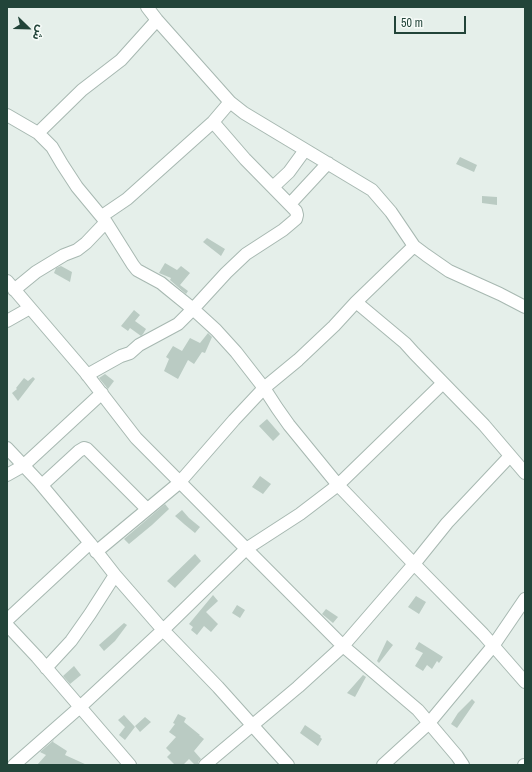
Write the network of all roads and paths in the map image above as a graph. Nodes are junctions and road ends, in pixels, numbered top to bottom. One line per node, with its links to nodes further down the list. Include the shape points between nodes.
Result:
1 (147, 7): 2 (street)
2 (157, 20): 3 (street); 6 (street, via 121,60 82,90)
3 (230, 102): 5 (street); 7 (street)
4 (9, 119): 6 (street)
5 (213, 122): 9 (street); 11 (street)
6 (38, 133): 11 (street, via 52,147 77,187)
7 (305, 150): 8 (street); 9 (street, via 289,172)
8 (328, 163): 10 (street); 12 (street, via 372,190)
9 (273, 187): 10 (street)
10 (290, 204): 17 (street, via 296,211 296,219 246,254)
11 (104, 219): 13 (street, via 86,243 77,250); 17 (street, via 133,266 161,283)
12 (414, 246): 14 (street); 16 (street, via 449,271)
13 (11, 286): 15 (street)
14 (356, 302): 20 (street, via 405,343); 21 (street, via 298,360)
15 (30, 308): 18 (street); 19 (street)
16 (525, 308)
17 (193, 309): 19 (street, via 178,324); 21 (street, via 236,352)
18 (7, 320)
19 (87, 375): 22 (street)
20 (443, 383): 24 (street); 29 (street)
21 (264, 388): 28 (street); 29 (street, via 289,425)
22 (102, 393): 25 (street); 28 (street, via 136,438)
23 (7, 448): 25 (street)
24 (510, 456): 26 (street); 34 (street, via 447,523)
25 (23, 466): 27 (street); 30 (street)
26 (525, 473)
27 (7, 475)
28 (179, 483): 31 (street); 33 (street)
29 (338, 484): 33 (street, via 300,514); 34 (street)
30 (42, 485): 31 (street, via 79,451 87,448); 32 (street)
31 (148, 509): 32 (street)
32 (93, 547): 35 (street); 37 (street)
33 (246, 548): 39 (street); 40 (street)
34 (414, 564): 40 (street); 41 (street)
35 (115, 575): 39 (street); 42 (street, via 71,641)
36 (525, 599): 41 (street)
37 (7, 620)
38 (7, 625): 42 (street)
39 (163, 630): 44 (street); 46 (street)
40 (343, 646): 45 (street, via 418,710); 46 (street)
41 (493, 646): 43 (street); 45 (street)
42 (46, 668): 44 (street)
43 (525, 682)
44 (80, 707): 47 (street); 48 (street)
45 (429, 723): 51 (street); 52 (street)
46 (252, 725): 49 (street); 50 (street)
47 (14, 765)
48 (130, 765)
49 (204, 765)
50 (288, 765)
51 (383, 765)
52 (463, 765)

